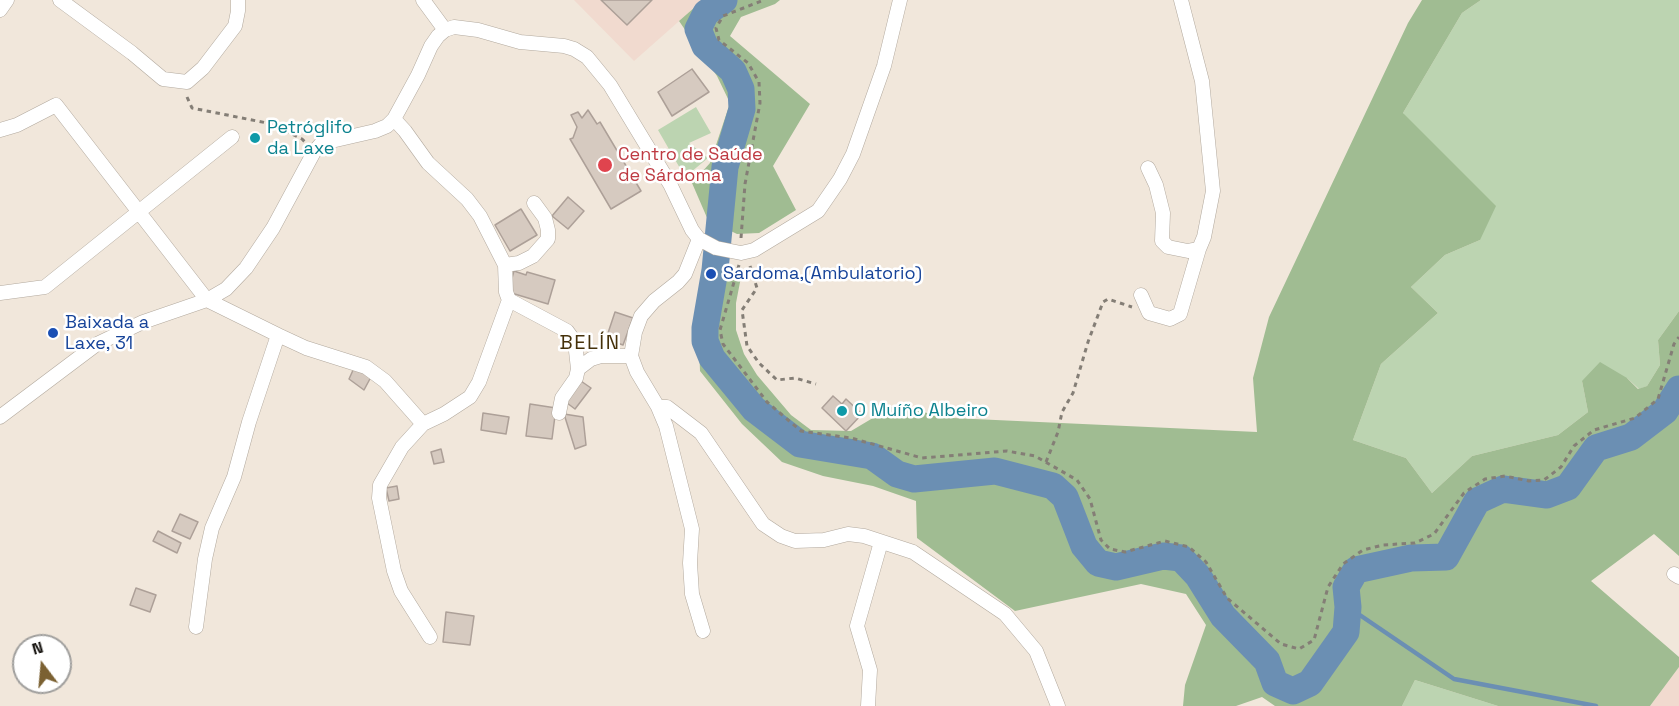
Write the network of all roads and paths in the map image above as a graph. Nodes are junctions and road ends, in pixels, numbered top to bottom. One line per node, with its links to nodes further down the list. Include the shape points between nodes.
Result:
1 (7, 0): 8 (street)
2 (238, 0): 7 (street, via 235,26 203,68 187,82 163,79)
3 (423, 0): 9 (street)
4 (764, 0): 20 (path, via 723,15 716,28 719,39 748,63 759,82 760,103 745,184)
5 (900, 0): 20 (street, via 884,66 853,154 826,203 787,232)
6 (1181, 0): 19 (street, via 1202,81 1213,191)
7 (68, 2)
8 (0, 10)
9 (445, 30): 11 (street, via 431,46); 18 (street, via 462,27 520,42 564,46 587,57 610,85)
10 (187, 97): 14 (path, via 192,108 272,124 302,139)
11 (394, 119): 14 (street, via 375,131 327,142); 21 (street, via 428,163 480,216)
12 (0, 130): 17 (street, via 56,105)
13 (232, 137): 17 (street)
14 (314, 152): 24 (street, via 273,228 246,268 226,289)
15 (1148, 168): 19 (street, via 1164,213 1161,241 1168,247)
16 (534, 203): 21 (street, via 545,218 548,240 533,256 519,264)
17 (140, 213): 22 (street, via 45,287); 24 (street)
18 (702, 242): 20 (street); 29 (street, via 685,274 641,316)
19 (1199, 249): 26 (street, via 1180,314 1170,319)
20 (741, 252): 31 (path, via 757,288 742,310 747,346 777,380 795,378); 36 (path, via 720,330 723,344 767,402 801,431 851,438 922,458 1007,451)
21 (505, 265): 25 (street)
22 (0, 293)
23 (1141, 295): 26 (street)
24 (207, 300): 27 (street); 34 (street, via 143,321 97,344)
25 (509, 300): 30 (street, via 567,331 575,342); 35 (street, via 470,397)
26 (1149, 312): 36 (path, via 1108,299 1103,302)
27 (278, 335): 35 (street, via 366,367 385,381); 38 (street, via 234,477 212,528)
28 (1679, 337): 36 (path, via 1658,399 1635,418 1594,430 1544,480 1505,476 1485,479 1464,493 1434,534 1415,543 1364,550 1343,564 1328,587 1314,640 1299,649 1281,645 1227,598 1206,562 1189,547 1165,541 1125,552 1110,549 1101,540 1090,499 1077,480)
29 (631, 356): 30 (street, via 601,356); 32 (street)
30 (578, 369): 33 (street, via 562,398)
31 (816, 384)
32 (658, 407): 37 (street, via 667,407 701,434 763,524 781,536 795,541 848,534); 39 (street, via 692,529 692,594)
33 (559, 413)
34 (0, 417)
35 (423, 424): 40 (street, via 384,476 379,498 401,591)
36 (1046, 462)
37 (881, 542): 41 (street, via 857,626 870,670); 42 (street, via 913,552 1005,614 1036,651)
38 (196, 627)
39 (703, 631)
40 (430, 637)
41 (868, 706)
42 (1058, 706)

